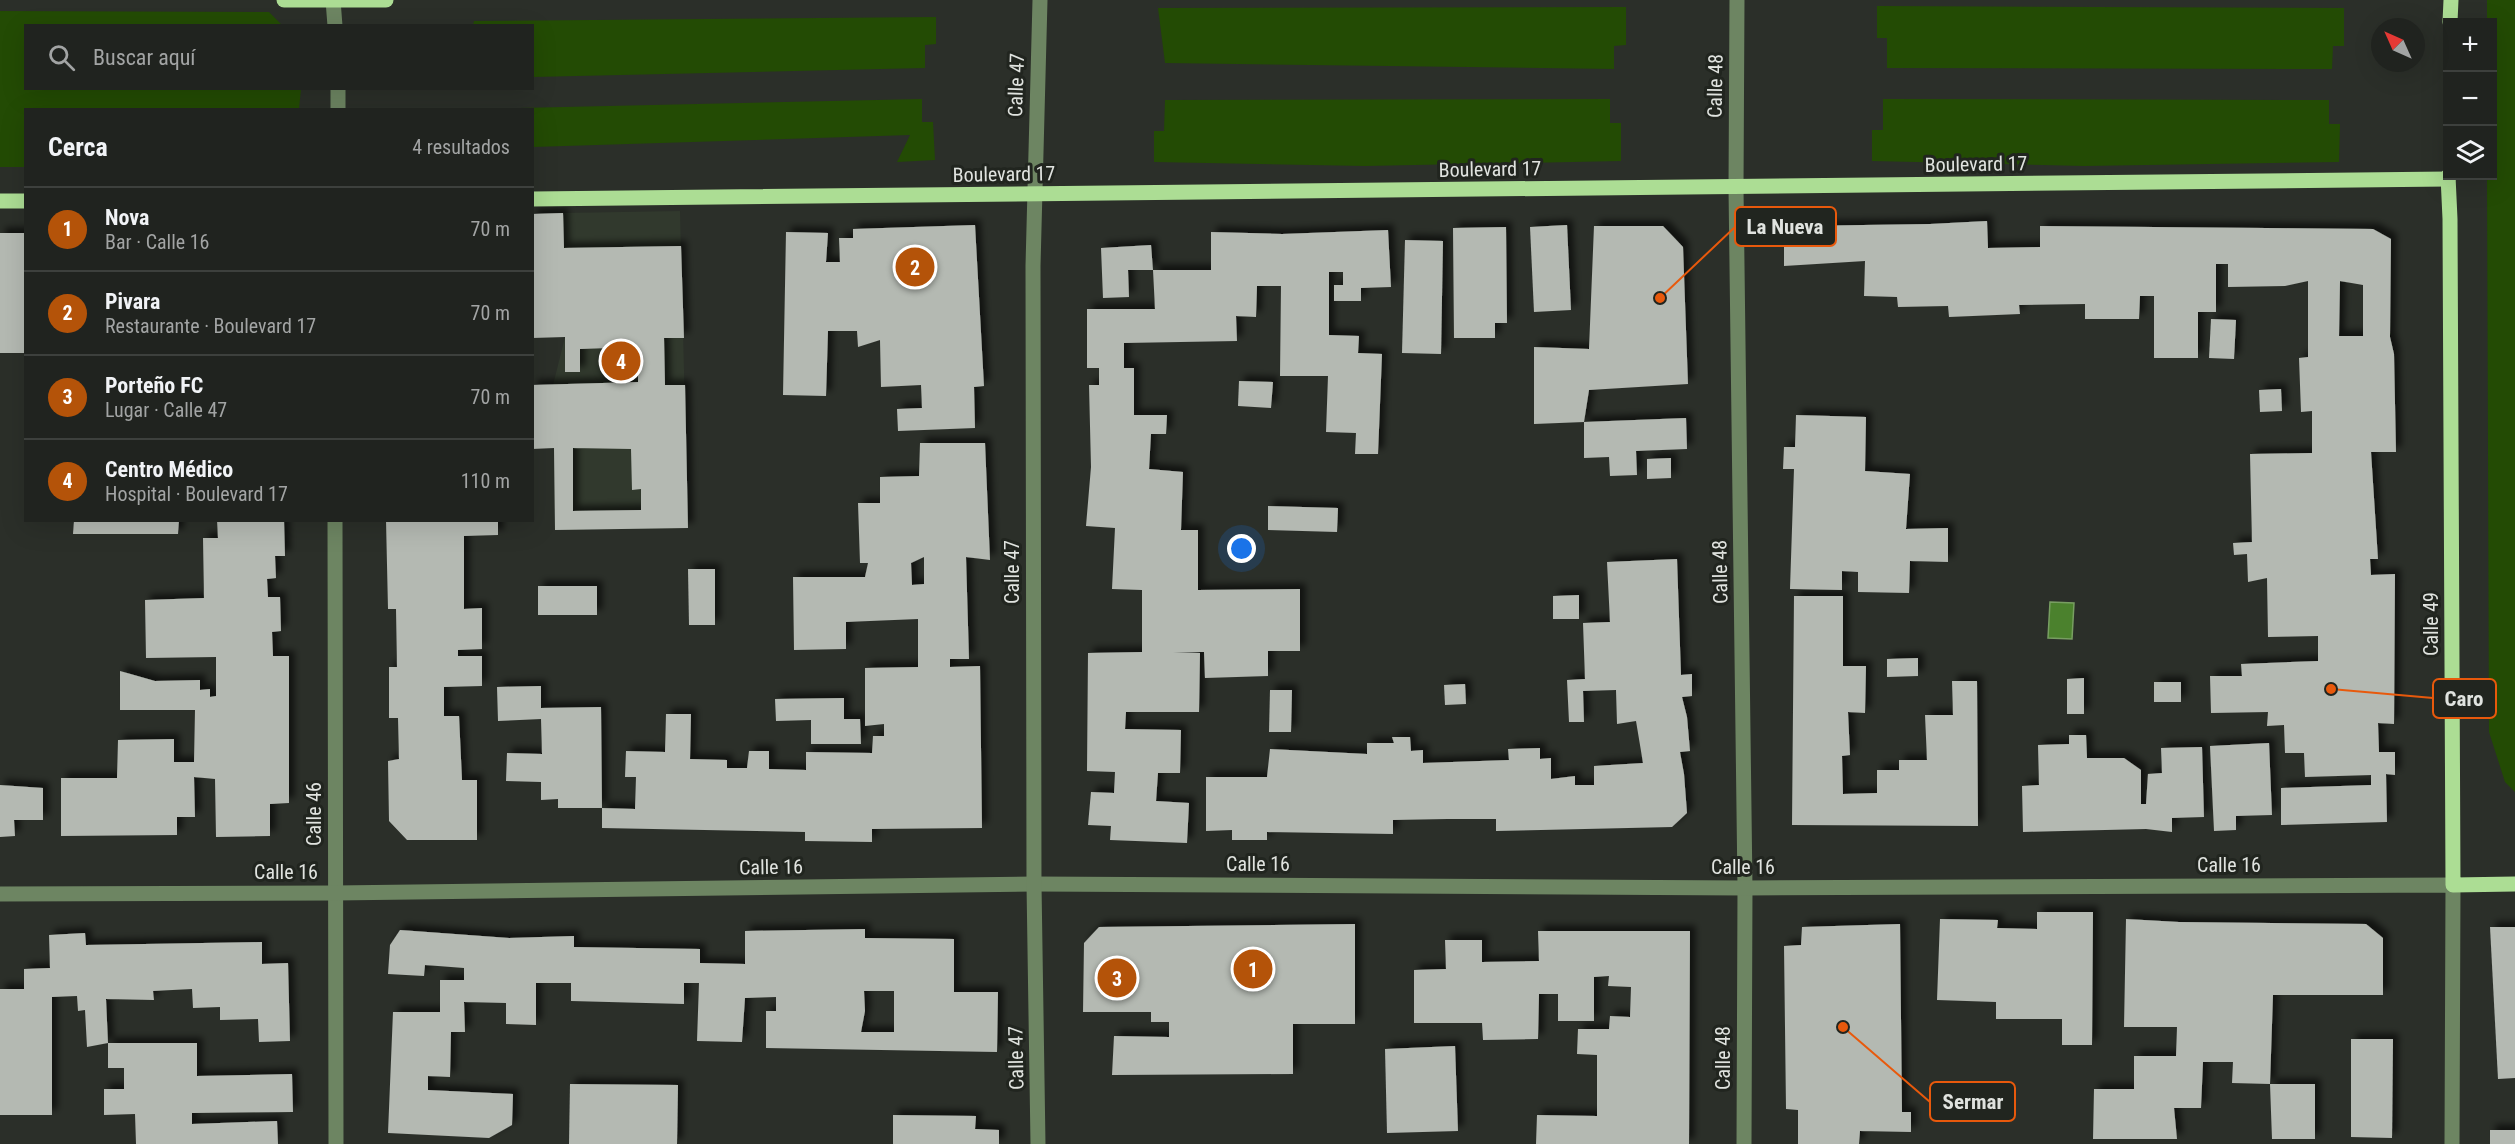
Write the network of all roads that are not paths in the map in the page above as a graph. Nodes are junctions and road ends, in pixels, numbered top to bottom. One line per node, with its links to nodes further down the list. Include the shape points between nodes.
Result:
1 (284, 0): 2 (main road)
2 (333, 0): 3 (main road); 8 (street)
3 (386, 0)
4 (1040, 0): 14 (street, Calle 47)
5 (1737, 0): 13 (street, Calle 48)
6 (2451, 0): 7 (main road)
7 (2450, 18)
8 (335, 24)
9 (338, 90): 10 (street)
10 (338, 108)
11 (2443, 177): 13 (main road, Boulevard 17)
12 (2448, 180): 21 (main road, Calle 49)
13 (1736, 188): 14 (main road, Boulevard 17); 22 (street, Calle 48)
14 (1033, 194): 15 (main road, Boulevard 17); 19 (street, Calle 47)
15 (534, 199)
16 (0, 201): 17 (main road)
17 (24, 201)
18 (335, 522): 23 (street, Calle 46)
19 (1034, 884): 22 (street, Calle 16); 23 (street, Calle 16); 26 (street, Calle 47)
20 (2515, 884): 21 (main road, Calle 16)
21 (2453, 885): 22 (street, Calle 16); 28 (street, Calle 49)
22 (1745, 888): 27 (street, Calle 48)
23 (335, 893): 24 (street, Calle 16); 25 (street, Calle 46)
24 (0, 894)
25 (336, 1144)
26 (1038, 1144)
27 (1744, 1144)
28 (2452, 1144)

